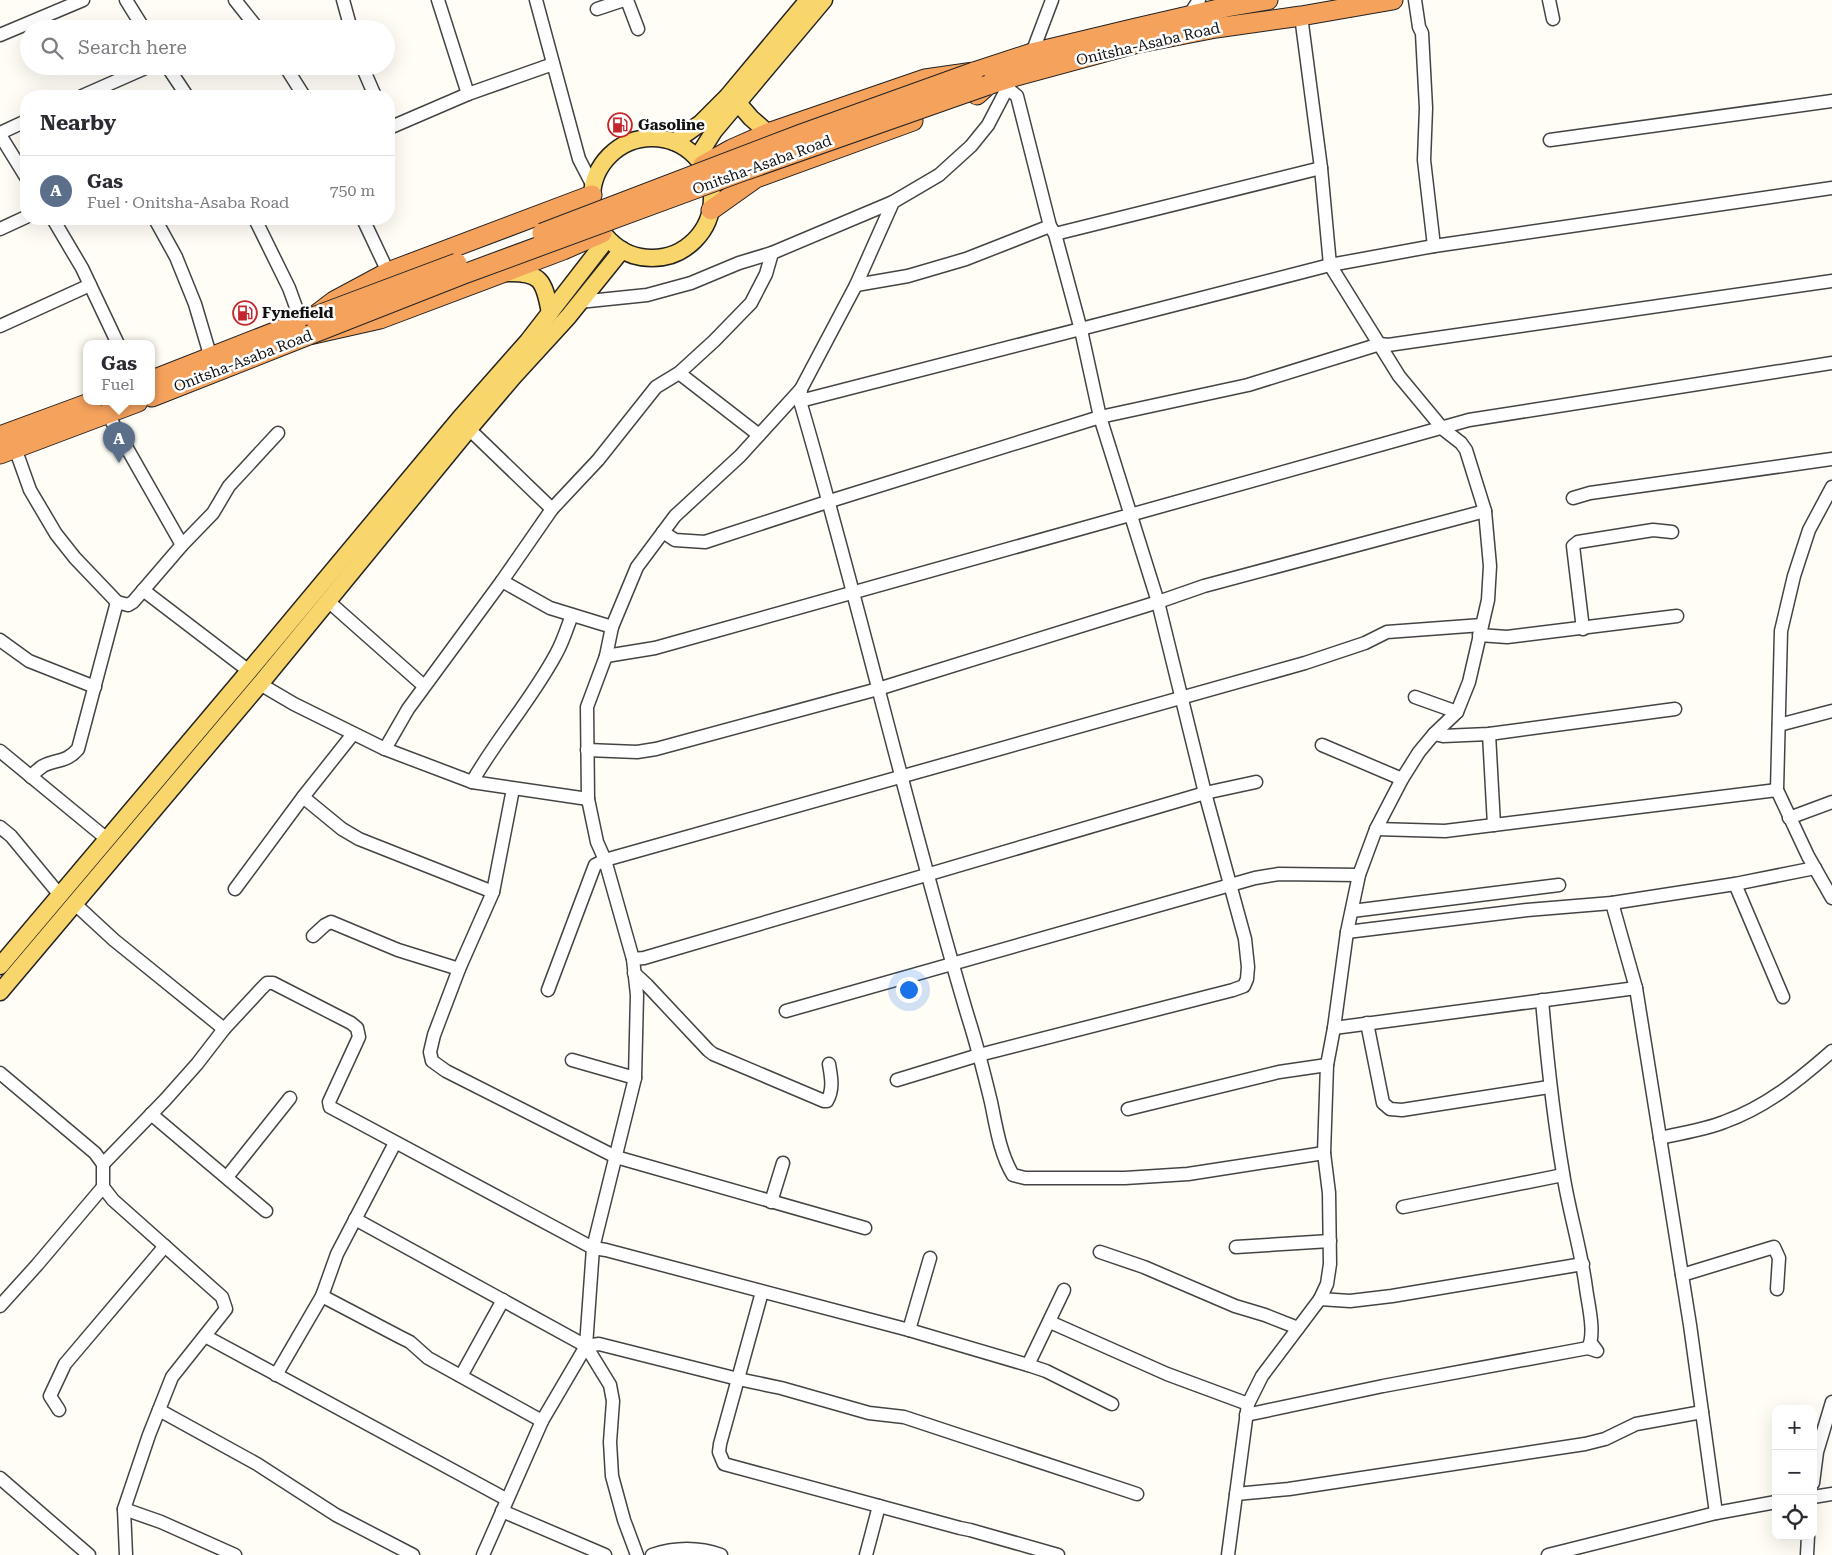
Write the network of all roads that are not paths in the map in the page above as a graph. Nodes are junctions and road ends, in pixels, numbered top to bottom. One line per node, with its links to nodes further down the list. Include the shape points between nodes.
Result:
1 (83, 0): 21 (street)
2 (126, 0): 22 (street)
3 (235, 0): 23 (street)
4 (343, 0): 24 (street)
5 (438, 0): 40 (street)
6 (536, 0): 29 (street)
7 (626, 0): 17 (street); 26 (street)
8 (808, 0): 48 (main road, via 727,97 701,123)
9 (824, 0): 42 (main road)
10 (1052, 0): 28 (street)
11 (1199, 0): 19 (street)
12 (1268, 0): 16 (highway)
13 (1391, 0): 18 (highway, Onitsha-Asaba Road)
14 (1415, 0): 64 (street, via 1422,33 1426,108 1424,160)
15 (1549, 0): 20 (street)
16 (1225, 3): 19 (highway)
17 (597, 9)
18 (1301, 16): 35 (highway, Onitsha-Asaba Road, via 1134,44); 51 (street)
19 (1188, 17): 28 (highway)
20 (1553, 19)
21 (36, 20)
22 (138, 20)
23 (251, 20)
24 (348, 20)
25 (20, 27): 27 (street)
26 (638, 29)
27 (0, 35)
28 (1032, 53): 34 (highway)
29 (553, 64): 40 (street); 53 (street, via 580,159)
30 (130, 75): 36 (street)
31 (173, 75): 37 (street)
32 (290, 75): 38 (street)
33 (366, 75): 39 (street)
34 (981, 78): 35 (highway, Onitsha-Asaba Road); 45 (highway, via 942,75 925,79); 55 (highway, via 979,94 944,110 756,178); 75 (highway, Onitsha-Asaba Road, bridge, via 649,207 464,274)
35 (1010, 82): 54 (street, via 988,125 959,158 939,175); 62 (street, via 1017,96)
36 (96, 90)
37 (183, 90)
38 (297, 90)
39 (372, 90)
40 (468, 94): 44 (street)
41 (1832, 101): 47 (street)
42 (738, 103): 45 (main road); 49 (main road, via 714,131)
43 (20, 124): 46 (street)
44 (395, 125)
45 (768, 133): 49 (highway)
46 (0, 134): 50 (street)
47 (1550, 140)
48 (674, 142): 49 (main road); 53 (main road, via 646,138 619,148 600,168)
49 (700, 162): 55 (main road, via 712,192)
50 (20, 167)
51 (1321, 168): 62 (street); 67 (street)
52 (1832, 188): 64 (street)
53 (593, 191): 63 (main road, via 594,214); 68 (highway)
54 (892, 202): 66 (street); 72 (street)
55 (711, 210): 65 (main road, via 699,236 676,253 649,258)
56 (20, 220): 61 (street)
57 (57, 225): 71 (street)
58 (159, 225): 80 (street, via 189,288)
59 (258, 225): 75 (street)
60 (366, 225): 68 (street)
61 (0, 229)
62 (1052, 230): 72 (street, via 958,262 908,276); 77 (street)
63 (605, 236): 65 (main road); 69 (highway); 74 (main road)
64 (1434, 246): 67 (street)
65 (622, 250): 73 (main road)
66 (772, 253): 73 (street, via 691,283 656,292); 84 (street, via 766,274 751,303)
67 (1330, 265): 77 (street); 79 (street)
68 (388, 272): 75 (highway, via 334,301)
69 (502, 273): 74 (main road, via 521,272 532,275 543,284); 75 (highway, via 380,319)
70 (1832, 282): 79 (street)
71 (90, 285): 76 (street); 78 (street)
72 (856, 285): 87 (street)
73 (580, 302): 83 (main road)
74 (550, 313): 83 (main road)
75 (308, 325): 80 (highway); 82 (highway, Onitsha-Asaba Road)
76 (0, 326)
77 (1081, 330): 87 (street, via 822,394); 91 (street)
78 (116, 340)
79 (1380, 344): 91 (street, via 1248,385); 93 (street, via 1399,376)
80 (211, 358): 82 (highway)
81 (1832, 363): 93 (street, via 1469,420)
82 (194, 372): 85 (highway); 86 (highway, Onitsha-Asaba Road)
83 (509, 372): 92 (main road); 121 (main road, via 460,418)
84 (679, 373): 95 (street); 102 (street, via 656,387 598,460)
85 (155, 379)
86 (155, 395)
87 (801, 395): 95 (street); 101 (street)
88 (84, 405): 96 (highway)
89 (130, 405): 90 (highway)
90 (107, 413): 97 (highway); 107 (street)
91 (1100, 417): 101 (street); 104 (street)
92 (470, 429): 102 (street); 111 (main road)
93 (1443, 429): 103 (street, via 1466,450); 104 (street)
94 (278, 433): 107 (street, via 229,486 212,513)
95 (759, 435): 105 (street, via 675,516)
96 (0, 436)
97 (7, 451): 112 (street, via 56,534)
98 (1832, 459): 100 (street)
99 (1832, 488): 131 (street, via 1809,530 1781,631)
100 (1573, 498)
101 (830, 501): 105 (street, via 705,542 675,540); 110 (street)
102 (552, 509): 108 (street)
103 (1485, 511): 113 (street, via 1204,586); 118 (street, via 1490,566 1488,600)
104 (1130, 515): 110 (street); 113 (street)
105 (663, 532): 116 (street, via 637,567)
106 (1672, 532): 117 (street, via 1653,530 1578,542 1574,546)
107 (182, 545): 109 (street)
108 (502, 581): 114 (street, via 550,608); 123 (street)
109 (144, 590): 112 (street, via 128,605); 121 (street)
110 (853, 592): 120 (street, via 655,648); 125 (street)
111 (328, 601): 122 (main road); 123 (street)
112 (117, 602): 124 (street)
113 (1158, 602): 125 (street); 127 (street)
114 (572, 615): 116 (street); 142 (street, via 557,653)
115 (1677, 616): 117 (street)
116 (612, 627): 120 (street)
117 (1584, 628): 118 (street, via 1507,637)
118 (1481, 630): 127 (street, via 1387,632 1365,643 1305,663); 129 (street, via 1469,682)
119 (0, 640): 124 (street, via 29,661)
120 (606, 656): 137 (street, via 587,707)
121 (249, 671): 154 (main road)
122 (260, 684): 132 (street); 167 (main road)
123 (424, 686): 136 (street)
124 (95, 687): 140 (street, via 78,749 72,756 45,765)
125 (878, 688): 137 (street, via 647,751); 139 (street)
126 (1415, 697): 129 (street)
127 (1183, 698): 139 (street); 146 (street)
128 (1676, 709): 134 (street)
129 (1457, 712): 133 (street)
130 (1832, 712): 131 (street)
131 (1779, 725): 145 (street)
132 (353, 734): 136 (street); 147 (street)
133 (1434, 734): 134 (street); 141 (street)
134 (1488, 734): 151 (street)
135 (1322, 745): 141 (street)
136 (385, 749): 142 (street)
137 (587, 750): 148 (street)
138 (0, 751): 140 (street)
139 (902, 776): 155 (street); 157 (street)
140 (30, 777): 154 (street)
141 (1402, 779): 153 (street)
142 (472, 782): 144 (street)
143 (1256, 782): 146 (street)
144 (513, 789): 148 (street); 163 (street)
145 (1777, 790): 150 (street); 151 (street)
146 (1205, 793): 157 (street); 161 (street)
147 (303, 797): 162 (street); 163 (street, via 359,839)
148 (588, 798): 155 (street, via 597,842)
149 (1832, 802): 150 (street)
150 (1790, 818): 156 (street)
151 (1494, 824): 153 (street, via 1445,831)
152 (0, 828): 164 (street, via 11,836)
153 (1376, 828): 158 (street)
154 (107, 839): 164 (main road)
155 (605, 860): 171 (street); 177 (street, via 595,865)
156 (1814, 868): 159 (street); 165 (street)
157 (928, 874): 171 (street); 172 (street)
158 (1359, 875): 161 (street, via 1279,874); 168 (street)
159 (1735, 884): 166 (street); 179 (street)
160 (1559, 885): 168 (street)
161 (1229, 886): 172 (street); 186 (street, via 1245,940 1248,967 1244,986)
162 (235, 889)
163 (493, 892): 174 (street)
164 (59, 894): 173 (main road)
165 (1832, 898)
166 (1612, 903): 169 (street); 176 (street)
167 (74, 904): 178 (main road); 184 (street)
168 (1352, 911): 169 (street)
169 (1347, 932): 183 (street)
170 (313, 936): 174 (street, via 331,922 398,950)
171 (633, 959): 175 (street)
172 (952, 964): 181 (street); 186 (street)
173 (0, 966)
174 (459, 969): 200 (street, via 434,1035 430,1052 432,1060 446,1071)
175 (634, 973): 188 (street, via 713,1054 824,1101 831,1093); 191 (street)
176 (1636, 988): 180 (street); 197 (street)
177 (548, 990)
178 (0, 992)
179 (1784, 997)
180 (1542, 1000): 182 (street); 193 (street)
181 (786, 1010)
182 (1367, 1023): 183 (street); 193 (street, via 1383,1103 1390,1109 1402,1110)
183 (1334, 1028): 189 (street)
184 (224, 1029): 196 (street); 198 (street, via 267,983 273,983 351,1022 358,1028 359,1037 329,1102 330,1107)
185 (1832, 1051): 197 (street, via 1771,1100 1746,1114)
186 (980, 1054): 192 (street); 199 (street, via 997,1131 1013,1175 1025,1178 1134,1178 1188,1174)
187 (572, 1060): 191 (street)
188 (829, 1064)
189 (1327, 1065): 195 (street, via 1279,1072); 199 (street)
190 (0, 1073): 201 (street, via 95,1153)
191 (635, 1078): 200 (street)
192 (897, 1080)
193 (1549, 1087): 203 (street)
194 (290, 1098): 204 (street)
195 (1128, 1109)
196 (151, 1114): 201 (street); 204 (street)
197 (1660, 1138): 218 (street)
198 (395, 1143): 209 (street); 214 (street)
199 (1324, 1153): 211 (street)
200 (616, 1157): 206 (street); 214 (street)
201 (103, 1164): 205 (street)
202 (783, 1164): 206 (street)
203 (1563, 1175): 207 (street); 217 (street)
204 (227, 1177): 208 (street)
205 (103, 1187): 212 (street, via 113,1200); 225 (street)
206 (771, 1202): 210 (street)
207 (1403, 1207)
208 (266, 1211)
209 (356, 1219): 222 (street, via 337,1254); 223 (street)
210 (865, 1228)
211 (1330, 1241): 213 (street); 224 (street, via 1327,1284)
212 (165, 1246): 229 (street, via 225,1302 226,1309); 237 (street, via 65,1364 50,1396)
213 (1236, 1247)
214 (593, 1248): 221 (street); 230 (street)
215 (1100, 1252): 227 (street)
216 (930, 1258): 228 (street)
217 (1583, 1264): 224 (street, via 1392,1296 1350,1301); 239 (street, via 1590,1345)
218 (1682, 1275): 219 (street, via 1774,1247 1779,1258); 240 (street)
219 (1777, 1289)
220 (1064, 1290): 226 (street)
221 (762, 1292): 228 (street); 234 (street)
222 (322, 1296): 232 (street); 233 (street, via 405,1340 428,1358)
223 (503, 1300): 230 (street); 233 (street)
224 (1320, 1300): 227 (street)
225 (0, 1306)
226 (1050, 1322): 231 (street); 239 (street)
227 (1298, 1328): 239 (street, via 1262,1376)
228 (909, 1330): 231 (street)
229 (205, 1336): 232 (street); 238 (street, via 178,1367)
230 (586, 1346): 234 (street, via 599,1344); 242 (street); 261 (street, via 610,1385 613,1401 612,1476)
231 (1028, 1365): 236 (street)
232 (276, 1375): 250 (street)
233 (462, 1376): 242 (street)
234 (738, 1379): 245 (street, via 869,1412 904,1417); 251 (street, via 720,1444 719,1452 724,1464)
235 (1832, 1402): 241 (street)
236 (1112, 1404)
237 (59, 1410)
238 (160, 1410): 252 (street, via 148,1434); 258 (street, via 258,1464 336,1515)
239 (1247, 1410): 246 (street)
240 (1702, 1412): 246 (street, via 1636,1424 1605,1439 1585,1444 1289,1489); 253 (street)
241 (1830, 1420): 243 (street)
242 (542, 1421): 250 (street)
243 (1817, 1458)
244 (0, 1478): 255 (street)
245 (1137, 1494)
246 (1236, 1494): 266 (street)
247 (1832, 1494): 248 (street)
248 (1817, 1496)
249 (1772, 1503): 253 (street)
250 (504, 1505): 259 (street); 260 (street)
251 (880, 1506): 264 (street); 265 (street)
252 (124, 1509): 256 (street); 257 (street)
253 (1716, 1513): 267 (street)
254 (1808, 1540): 268 (street)
255 (89, 1555)
256 (126, 1555)
257 (236, 1555)
258 (414, 1555)
259 (483, 1555)
260 (605, 1555)
261 (637, 1555)
262 (652, 1555): 263 (street, via 669,1549 686,1549 707,1550)
263 (721, 1555)
264 (866, 1555)
265 (1058, 1555)
266 (1228, 1555)
267 (1548, 1555)
268 (1807, 1555)

